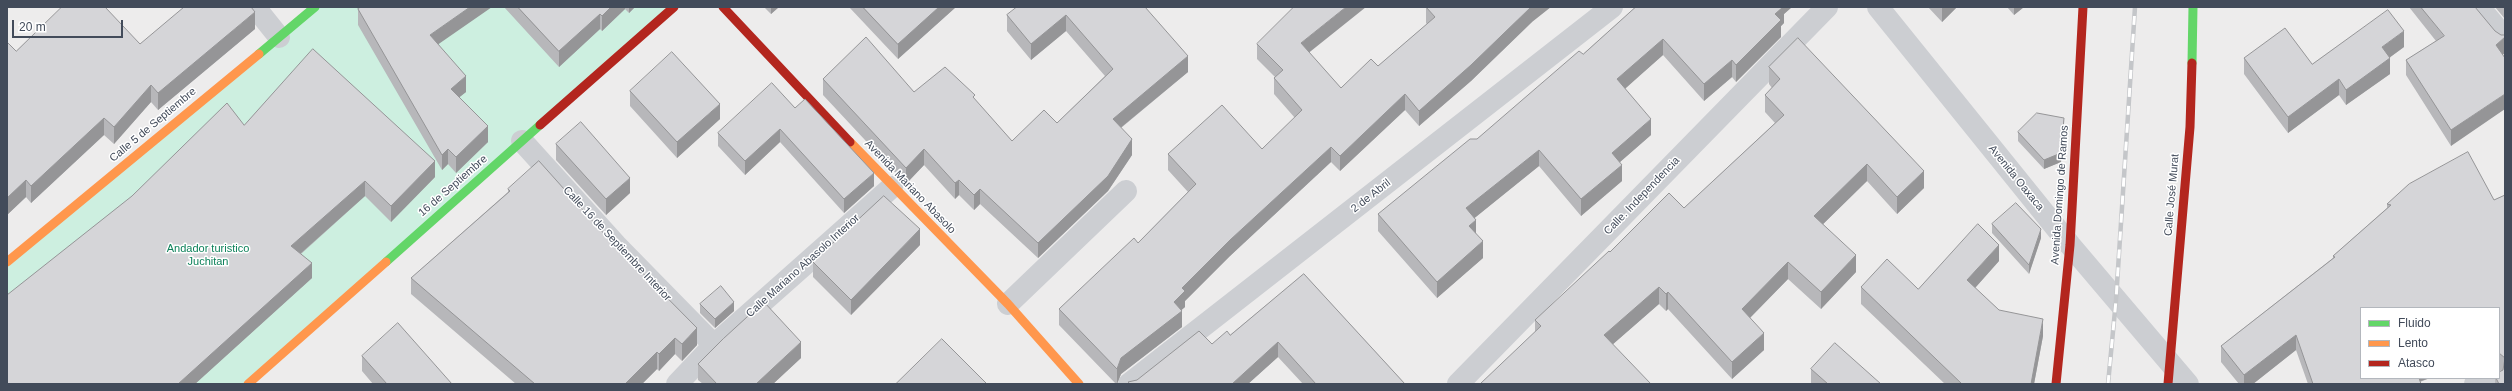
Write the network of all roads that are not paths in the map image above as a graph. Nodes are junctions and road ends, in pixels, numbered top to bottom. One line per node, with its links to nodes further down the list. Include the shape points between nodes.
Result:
1 (255, 7): 11 (street)
2 (315, 7): 11 (street, Calle 5 de Septiembre)
3 (674, 7): 13 (street, 16 de Septiembre)
4 (723, 7): 14 (street, Avenida Mariano Abasolo)
5 (1612, 7): 25 (street, 2 de Abril)
6 (1827, 7): 26 (street, Calle. Independencia)
7 (1878, 7): 16 (street, Avenida Oaxaca)
8 (2084, 7): 16 (street, Avenida Domingo de Ramos)
9 (2193, 7): 20 (street, Calle José Murat, via 2190,127)
10 (2479, 7): 12 (street)
11 (279, 37): 17 (street, Calle 5 de Septiembre)
12 (2505, 38)
13 (522, 141): 19 (street, Calle 16 de Septiembre Interior, via 616,245); 22 (street, 16 de Septiembre)
14 (892, 187): 18 (street, Avenida Mariano Abasolo); 19 (street, Calle Mariano Abasolo Interior)
15 (1126, 191): 18 (street)
16 (2070, 245): 20 (street, Avenida Oaxaca); 27 (street, Avenida Domingo de Ramos)
17 (7, 262)
18 (1008, 304): 24 (street, Avenida Mariano Abasolo)
19 (714, 345): 23 (street, Calle Mariano Abasolo Interior)
20 (2170, 374): 28 (street, Avenida Oaxaca)
21 (2490, 379): 29 (street)
22 (248, 384)
23 (677, 384)
24 (1079, 384)
25 (1129, 384)
26 (1458, 384)
27 (2056, 384)
28 (2188, 384)
29 (2474, 384)

